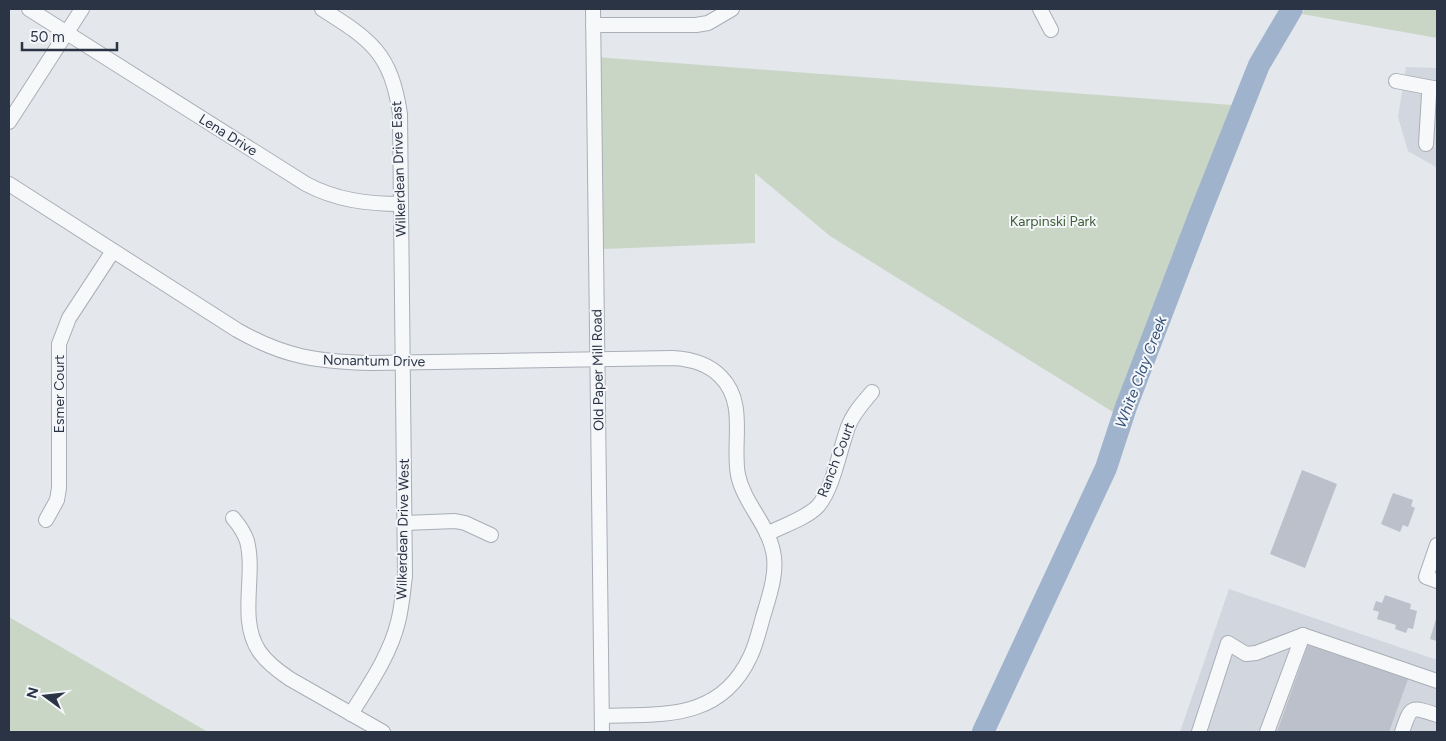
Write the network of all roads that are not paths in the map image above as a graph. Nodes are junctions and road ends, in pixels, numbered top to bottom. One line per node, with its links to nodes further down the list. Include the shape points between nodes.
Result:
1 (29, 9): 9 (street, Lena Drive)
2 (82, 9): 9 (street)
3 (322, 9): 15 (street, Wilkerdean Drive East, via 365,37 387,65 400,114)
4 (593, 9): 7 (street, Old Paper Mill Road)
5 (732, 9): 7 (street, via 708,23 696,25)
6 (1040, 9): 8 (street)
7 (593, 25): 17 (street, Old Paper Mill Road)
8 (1050, 30)
9 (66, 33): 12 (street); 15 (street, Lena Drive, via 312,188 365,203)
10 (1396, 81): 11 (street)
11 (1435, 88): 13 (street, via 1429,95)
12 (9, 122)
13 (1426, 144)
14 (9, 184): 16 (street, Nonantum Drive)
15 (401, 204): 18 (street, Wilkerdean Drive East)
16 (113, 251): 18 (street, Nonantum Drive, via 237,330 272,348 328,361); 21 (street, Esmer Court, via 69,318 60,344 59,488 57,500)
17 (598, 359): 18 (street, Nonantum Drive); 23 (street, Nonantum Drive, via 673,358 698,362 722,377 734,402 738,475 746,499); 31 (street, Old Paper Mill Road)
18 (403, 362): 22 (street, Wilkerdean Drive West)
19 (872, 392): 23 (street, Ranch Court, via 848,425 829,486 818,506)
20 (233, 518): 29 (street, via 246,540 250,620 258,649 276,670)
21 (46, 520)
22 (405, 523): 24 (street, via 455,521); 29 (street, Wilkerdean Drive West, via 405,576 398,623 380,665)
23 (767, 534): 31 (street, via 773,551 773,580 750,656 734,682 711,701 684,712)
24 (491, 536)
25 (1437, 545): 26 (street)
26 (1432, 579)
27 (1304, 635): 28 (street); 34 (street, via 1256,653 1246,654 1228,644); 35 (street)
28 (1437, 680)
29 (351, 714): 32 (street)
30 (1437, 715): 36 (street, via 1413,709)
31 (602, 716): 33 (street, Old Paper Mill Road)
32 (383, 732)
33 (602, 732)
34 (1199, 732)
35 (1267, 732)
36 (1402, 732)

